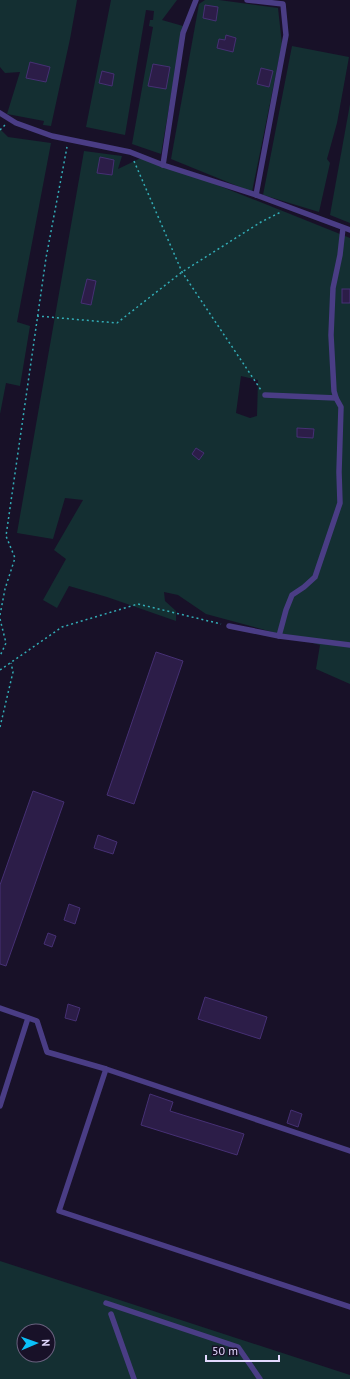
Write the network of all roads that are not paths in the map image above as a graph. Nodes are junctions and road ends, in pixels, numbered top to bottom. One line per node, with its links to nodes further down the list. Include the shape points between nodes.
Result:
1 (196, 0): 4 (lane, via 183,33)
2 (247, 0): 5 (lane, via 283,4 286,35)
3 (0, 113): 4 (lane, via 16,123 52,136 130,152)
4 (163, 165): 5 (lane)
5 (256, 195): 6 (lane)
6 (343, 228): 7 (lane); 9 (lane, via 333,288 331,335)
7 (350, 230)
8 (265, 395): 9 (lane)
9 (336, 398): 11 (lane, via 341,407 340,503 315,577 292,595)
10 (229, 626): 11 (lane)
11 (279, 636): 12 (lane)
12 (350, 645)
13 (0, 1008): 14 (lane)
14 (28, 1018): 15 (lane, via 36,1021 48,1052); 16 (lane)
15 (106, 1069): 17 (lane); 19 (lane, via 60,1211)
16 (0, 1106)
17 (350, 1152)
18 (106, 1303): 22 (lane, via 238,1347)
19 (350, 1307)
20 (111, 1314): 21 (lane)
21 (134, 1379)
22 (260, 1379)

